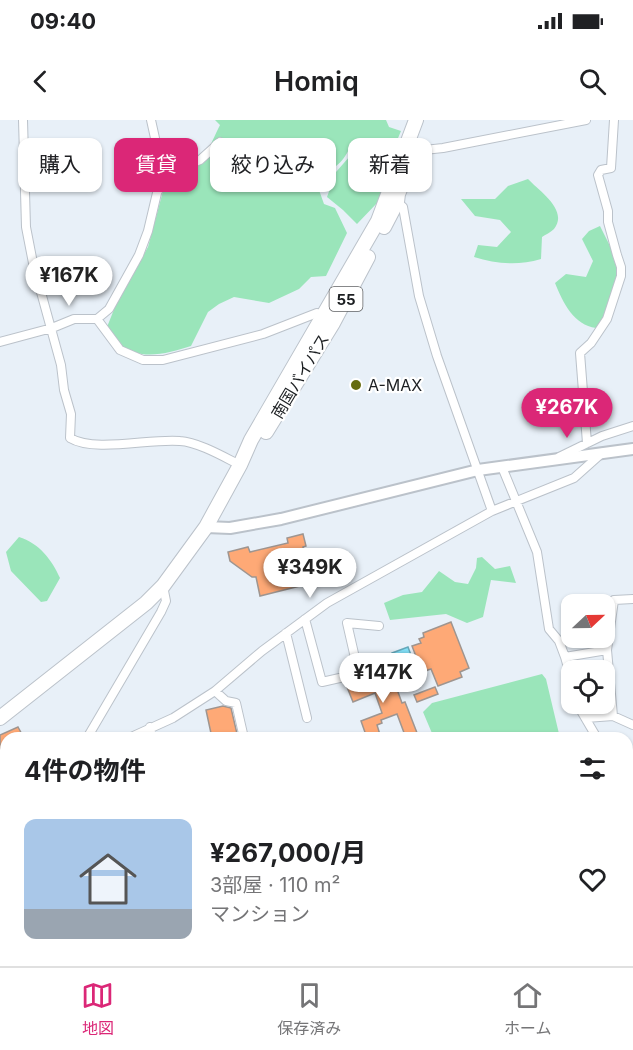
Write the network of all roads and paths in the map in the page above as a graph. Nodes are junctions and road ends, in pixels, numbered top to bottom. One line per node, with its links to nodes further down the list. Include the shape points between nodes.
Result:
1 (24, 120): 19 (street, via 26,227)
2 (151, 120): 8 (street)
3 (417, 120): 9 (highway, 南国バイパス / 55)
4 (425, 120): 10 (highway, 南国バイパス / 55)
5 (586, 120): 7 (street)
6 (614, 120): 22 (street, via 611,168 598,175 621,276 607,319 591,344 580,353)
7 (538, 124): 11 (street)
8 (155, 138)
9 (413, 138)
10 (416, 138)
11 (432, 148)
12 (210, 151): 13 (street)
13 (198, 161)
14 (157, 192): 17 (street, via 139,255 109,309)
15 (396, 192): 16 (highway, 南国バイパス / 55)
16 (393, 199): 18 (highway, 南国バイパス / 55); 28 (street, via 404,207 419,296)
17 (97, 319): 18 (street, via 120,350 143,360 164,360 264,334 317,313); 19 (street, via 74,319)
18 (328, 319): 26 (highway, 南国バイパス / 55, via 251,440)
19 (52, 328): 20 (street); 26 (street, via 70,414 70,438 77,442 116,444 182,441)
20 (0, 342)
21 (633, 426): 22 (street)
22 (587, 443): 25 (street)
23 (633, 449): 24 (street)
24 (603, 452): 25 (street); 29 (street, via 574,478)
25 (558, 458): 27 (street)
26 (240, 465): 31 (highway, 南国バイパス / 55)
27 (502, 466): 28 (street); 29 (street)
28 (478, 470): 30 (street); 31 (street, via 280,519 230,528)
29 (516, 501): 30 (street); 38 (street, via 537,552 549,629)
30 (492, 511): 34 (street, via 369,578)
31 (206, 527): 32 (highway, 南国バイパス / 55)
32 (163, 586): 43 (highway, 南国バイパス / 55); 48 (street, via 166,601 161,612)
33 (633, 599): 37 (street, via 614,600)
34 (305, 619): 35 (street, via 322,682 358,671 347,623); 36 (street)
35 (379, 626)
36 (286, 633): 40 (street); 44 (street)
37 (607, 650): 38 (street); 42 (street)
38 (566, 657): 39 (street)
39 (567, 660)
40 (215, 691): 47 (street); 51 (street, via 226,701 236,703)
41 (583, 714): 45 (street)
42 (613, 716): 45 (street); 46 (street)
43 (0, 718)
44 (307, 718)
45 (586, 718): 52 (street)
46 (633, 725)
47 (150, 728): 49 (street); 50 (street)
48 (91, 732)
49 (142, 732)
50 (151, 732)
51 (243, 732)
52 (594, 732)

